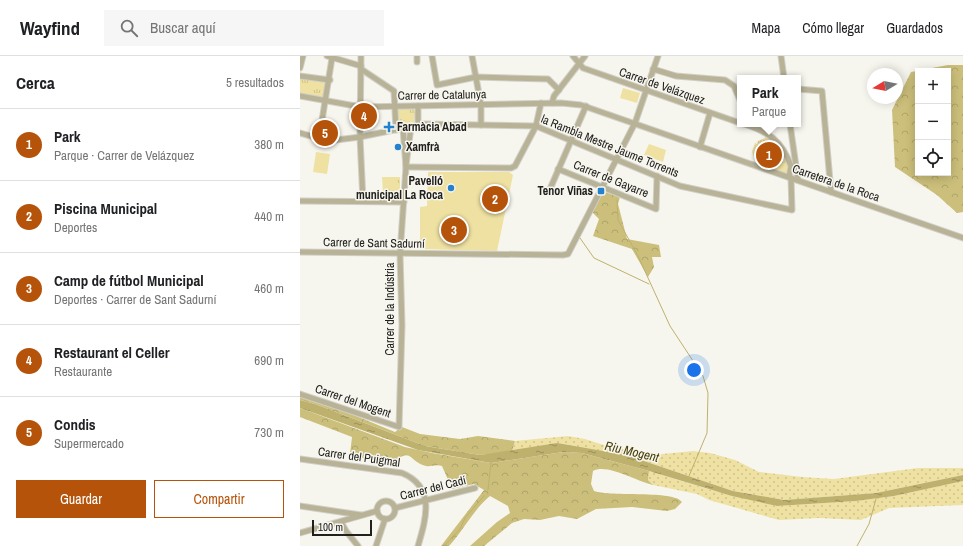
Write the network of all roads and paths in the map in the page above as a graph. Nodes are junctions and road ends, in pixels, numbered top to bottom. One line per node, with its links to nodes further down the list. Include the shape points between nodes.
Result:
1 (303, 56): 12 (street)
2 (361, 56): 13 (street)
3 (432, 56): 17 (street, via 437,85)
4 (472, 56): 17 (street)
5 (573, 56): 11 (street)
6 (585, 56): 11 (street)
7 (657, 56): 14 (street)
8 (781, 56): 15 (street)
9 (330, 57): 10 (street); 18 (street)
10 (344, 58): 13 (street)
11 (579, 64): 20 (street); 21 (street, Carrer de Velázquez, via 583,68)
12 (300, 68)
13 (361, 68): 28 (street, via 394,91); 31 (street)
14 (653, 69): 21 (street); 22 (street, via 676,76 725,80 734,86)
15 (784, 75)
16 (300, 76): 18 (street)
17 (476, 77): 20 (street, via 548,79); 27 (street)
18 (330, 80): 24 (street)
19 (801, 89): 58 (street, via 822,90)
20 (559, 90): 26 (street)
21 (646, 91): 32 (street, Carrer de Velázquez); 34 (street)
22 (737, 93)
23 (300, 96): 24 (street, Carrer de Catalunya)
24 (326, 101): 31 (street, Carrer de Catalunya); 45 (street)
25 (541, 103): 26 (street, Carrer de Catalunya); 27 (street, Carrer de Catalunya); 37 (street)
26 (552, 103): 30 (street, Carrer de Catalunya)
27 (481, 105): 29 (street, Carrer de Catalunya); 36 (street)
28 (394, 106): 29 (street, Carrer de Catalunya); 31 (street, Carrer de Catalunya); 42 (street)
29 (419, 106): 35 (street)
30 (586, 106): 34 (street, Carrer de Catalunya); 46 (street)
31 (361, 107): 44 (street)
32 (710, 113): 33 (street, Carrer de Velázquez); 47 (street)
33 (737, 122)
34 (635, 123): 47 (street, Carretera de la Roca); 49 (street)
35 (418, 125): 36 (street, la Rambla Mestre Jaume Torrents); 38 (street, la Rambla Mestre Jaume Torrents)
36 (481, 125): 37 (street, la Rambla Mestre Jaume Torrents)
37 (536, 126): 46 (street, la Rambla Mestre Jaume Torrents); 51 (street, via 515,166 511,168)
38 (411, 127): 41 (street, la Rambla Mestre Jaume Torrents); 51 (street, Carrer de la Indústria)
39 (754, 127): 50 (street, via 774,138)
40 (790, 127): 48 (street)
41 (403, 129): 42 (street, la Rambla Mestre Jaume Torrents); 51 (street, Carrer de la Indústria)
42 (396, 130): 44 (street, la Rambla Mestre Jaume Torrents)
43 (300, 133): 45 (street, la Rambla Mestre Jaume Torrents)
44 (360, 137): 45 (street, la Rambla Mestre Jaume Torrents, via 328,141); 60 (street)
45 (319, 139)
46 (571, 140): 49 (street, la Rambla Mestre Jaume Torrents); 52 (street)
47 (700, 147): 54 (street, Carretera de la Roca)
48 (795, 158): 50 (street); 55 (street)
49 (615, 159): 53 (street, la Rambla Mestre Jaume Torrents); 56 (street)
50 (788, 160): 54 (street, via 792,170)
51 (406, 168): 61 (street, Carrer de la Indústria)
52 (558, 169): 56 (street, Carrer de Gayarre); 57 (street)
53 (657, 176): 54 (street, la Rambla Mestre Jaume Torrents, via 680,186 792,210); 56 (street, Carrer de Gayarre, via 656,209)
54 (790, 178): 55 (street, Carretera de la Roca)
55 (798, 180): 58 (street, Carretera de la Roca)
56 (602, 186): 64 (street, Carrer de Sant Sadurní, via 568,254)
57 (550, 189)
58 (831, 192): 62 (street, Carretera de la Roca)
59 (300, 201): 60 (street)
60 (363, 201): 61 (street)
61 (404, 202): 64 (street, Carrer de la Indústria)
62 (963, 238)
63 (300, 252): 64 (street, Carrer de Sant Sadurní)
64 (400, 254): 66 (street, Carrer de la Indústria, via 402,325)
65 (300, 394): 66 (street, Carrer del Mogent)
66 (399, 427)
67 (300, 459): 69 (street, Carrer del Puigmal, via 402,473 411,477 419,486)
68 (475, 488): 69 (street, Carrer del Cadí)
69 (425, 499): 71 (street, Carrer del Cadí); 79 (street, via 427,509)
70 (300, 506): 73 (street)
71 (395, 508): 72 (street, via 393,503 386,500 380,503); 74 (street, via 394,515)
72 (377, 511): 73 (street); 74 (street, via 380,517)
73 (364, 515): 75 (street)
74 (385, 519): 78 (street)
75 (341, 522): 76 (street); 77 (street)
76 (300, 533)
77 (358, 546)
78 (376, 546)
79 (418, 546)

